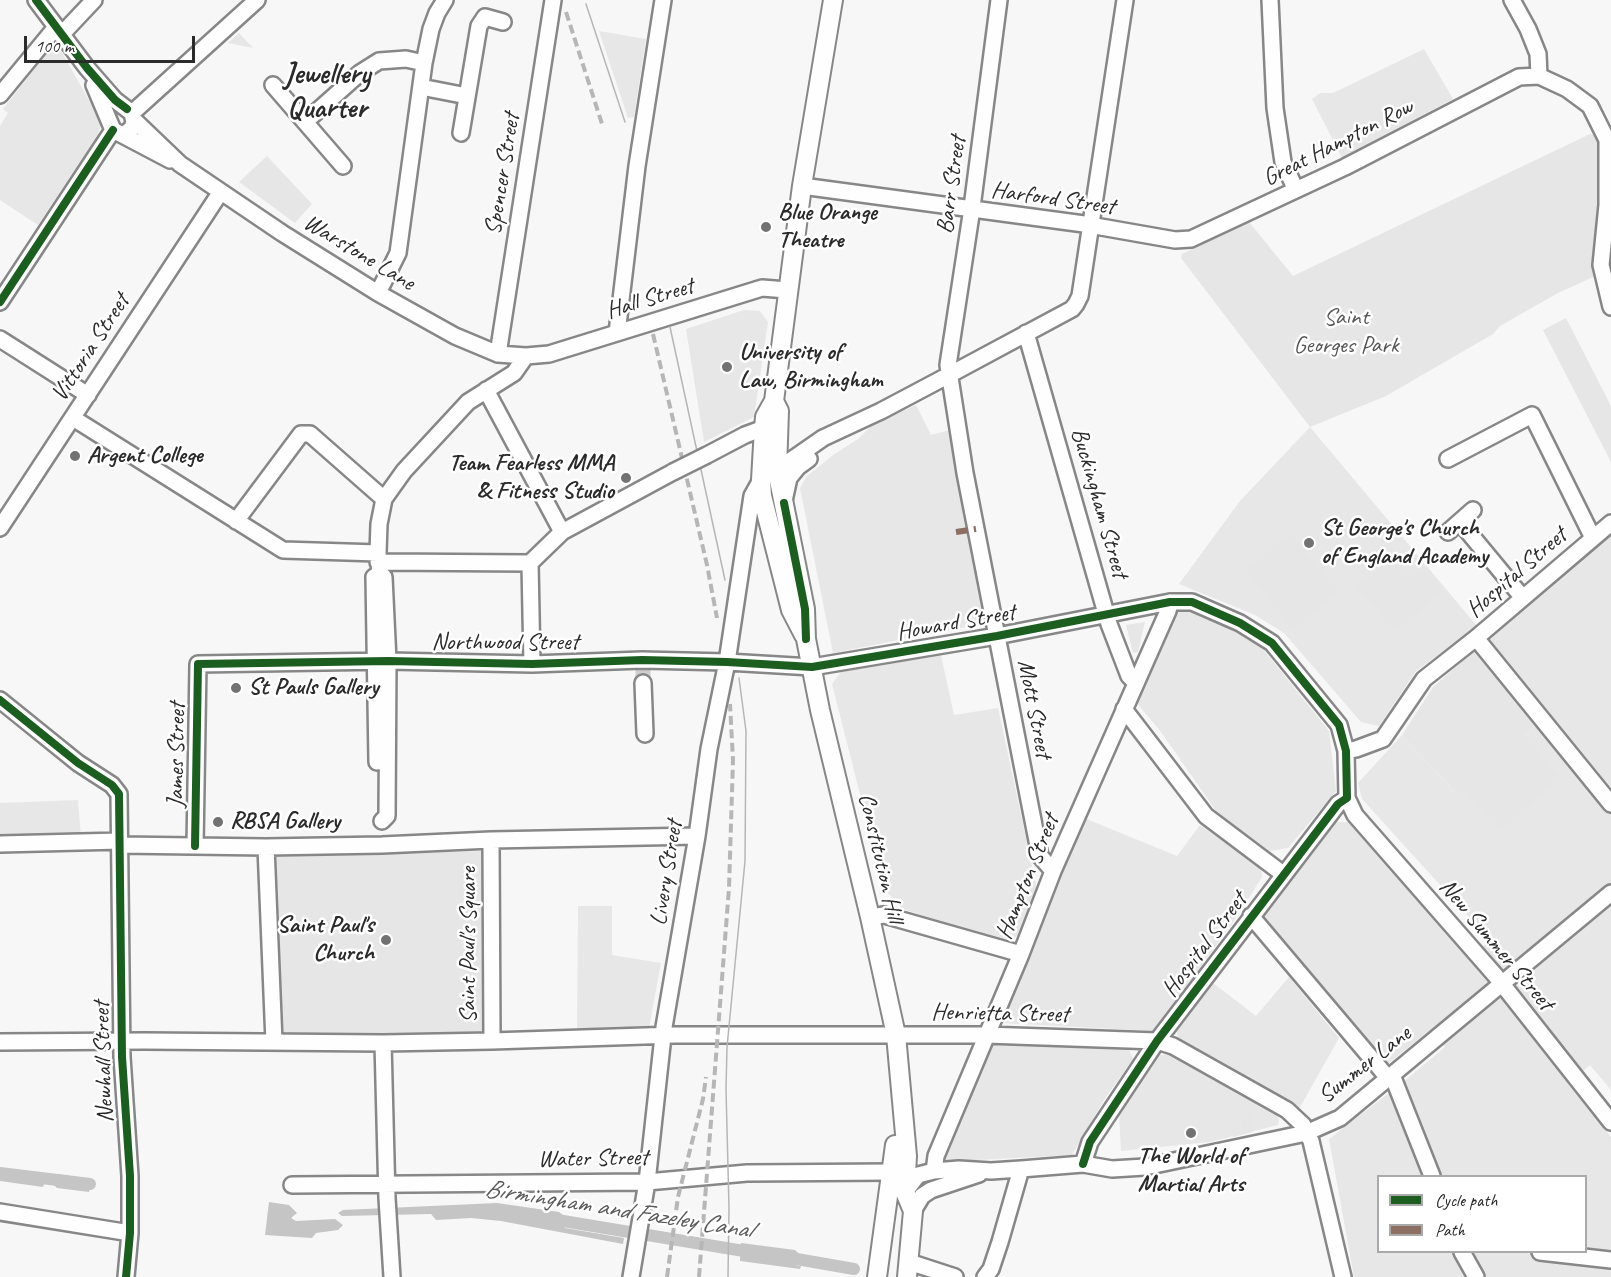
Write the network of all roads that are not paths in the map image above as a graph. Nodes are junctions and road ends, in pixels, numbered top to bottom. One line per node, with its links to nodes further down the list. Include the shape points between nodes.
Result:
1 (36, 0): 13 (street, Warstone Lane)
2 (94, 0): 13 (street)
3 (257, 0): 21 (street)
4 (445, 0): 14 (street, via 431,29)
5 (553, 0): 40 (street, Spencer Street)
6 (663, 0): 37 (street, via 637,166)
7 (999, 0): 30 (street, Barr Street)
8 (1125, 0): 31 (street)
9 (1270, 0): 28 (street, via 1275,108 1283,162)
10 (1512, 0): 16 (street, via 1538,54)
11 (832, 3): 27 (main road)
12 (503, 22): 20 (street, via 485,17 479,26)
13 (58, 31): 15 (street, Warstone Lane); 19 (street)
14 (424, 63): 18 (street); 22 (street, via 406,59 379,61)
15 (87, 68): 21 (street, Warstone Lane); 23 (street, Warstone Lane)
16 (1539, 76): 28 (street, Great Hampton Row, via 1520,76); 36 (street, via 1590,106 1607,140 1607,205 1601,265)
17 (273, 85): 22 (street)
18 (421, 87): 20 (street); 34 (street, via 398,254)
19 (0, 95)
20 (467, 96): 24 (street)
21 (131, 114): 23 (street, via 130,131); 23 (street, via 122,108 114,110); 25 (street, Warstone Lane)
22 (305, 122): 26 (street)
23 (114, 128): 25 (street, Warstone Lane); 35 (street)
24 (461, 133)
25 (180, 164): 29 (street, Warstone Lane)
26 (343, 166)
27 (802, 186): 30 (street, Harford Street); 33 (main road)
28 (1296, 190): 32 (street, Great Hampton Row, via 1191,239)
29 (220, 193): 34 (street, Warstone Lane); 44 (street, Vittoria Street)
30 (971, 210): 31 (street, Harford Street); 42 (street, Barr Street)
31 (1089, 225): 32 (street, Harford Street); 38 (street, via 1077,304)
32 (1155, 237)
33 (787, 290): 37 (street, Hall Street, via 762,288); 45 (main road)
34 (378, 293): 40 (street, Warstone Lane)
35 (0, 302)
36 (1611, 307)
37 (617, 333): 41 (street, Hall Street)
38 (1026, 333): 42 (street); 65 (street, Buckingham Street)
39 (0, 339): 44 (street)
40 (498, 354): 41 (street, Warstone Lane)
41 (526, 357): 43 (street, via 514,373)
42 (949, 375): 46 (street); 66 (street, Mott Street)
43 (486, 390): 52 (street, via 454,416); 58 (street)
44 (88, 395): 47 (street, Vittoria Street)
45 (774, 401): 48 (main road, Constitution Hill); 50 (main road, via 779,411)
46 (881, 411): 50 (street, via 823,438); 53 (street, via 854,433 798,467 789,478)
47 (73, 418): 55 (street); 57 (street, Vittoria Street)
48 (764, 428): 51 (main road, Constitution Hill); 58 (street, bridge)
49 (1448, 459): 59 (street, via 1532,416)
50 (777, 470): 53 (main road, Constitution Hill); 62 (main road, Constitution Hill, via 768,486)
51 (760, 480): 62 (main road, Constitution Hill); 70 (street, Livery Street, via 752,496)
52 (384, 499): 55 (street, via 310,434 301,434); 60 (street, via 379,524)
53 (784, 503): 68 (main road, Constitution Hill, via 805,609)
54 (1473, 510): 63 (street, via 1454,527)
55 (236, 521): 60 (street, via 283,550)
56 (1611, 523): 59 (street, Hospital Street)
57 (0, 528)
58 (562, 532): 61 (street)
59 (1594, 536): 63 (street, Hospital Street)
60 (379, 563): 61 (street); 69 (street, via 384,577)
61 (530, 563): 72 (street)
62 (782, 571): 68 (main road, Constitution Hill, via 791,610)
63 (1523, 598): 67 (street, Hospital Street)
64 (1170, 602): 65 (street, Howard Street); 74 (street, Hampton Street); 79 (street, Howard Street, via 1192,602 1240,623 1272,643 1340,725)
65 (1107, 615): 66 (street, Howard Street); 74 (street, Buckingham Street, via 1129,676)
66 (997, 636): 73 (street, Howard Street); 89 (street, Mott Street, via 1040,856)
67 (1476, 638): 79 (street, Hospital Street, via 1424,679 1383,739); 81 (street)
68 (806, 639): 73 (main road, Constitution Hill)
69 (382, 662): 71 (street, Northwood Street); 72 (street, Northwood Street); 86 (street, via 387,816 382,821)
70 (727, 662): 72 (street, Northwood Street); 73 (street, Northwood Street); 82 (street, Livery Street)
71 (198, 664): 87 (street, James Street)
72 (532, 664)
73 (812, 667): 93 (main road, Constitution Hill)
74 (1135, 682): 77 (street, Hampton Street)
75 (643, 683): 78 (street)
76 (0, 700): 84 (street, Newhall Street, via 78,763 112,785 119,794)
77 (1124, 710): 89 (street, Hampton Street); 90 (street, via 1206,816)
78 (645, 735)
79 (1346, 751): 80 (street)
80 (1347, 798): 90 (street, Hospital Street, via 1338,804); 95 (street, New Summer Street, via 1355,815)
81 (1611, 804)
82 (697, 836): 83 (street); 98 (street, Livery Street)
83 (491, 840): 86 (street, Saint Paul's Square); 100 (street, Saint Paul's Square)
84 (120, 843): 85 (street, Saint Paul's Square); 87 (street, Saint Paul's Square); 99 (street, Newhall Street)
85 (0, 844)
86 (382, 844): 88 (street, Saint Paul's Square)
87 (195, 846): 88 (street, Saint Paul's Square)
88 (266, 847): 103 (street)
89 (1053, 871): 94 (street, Hampton Street)
90 (1283, 874): 92 (street, Hospital Street)
91 (1611, 893): 95 (street, Summer Lane)
92 (1251, 916): 101 (street, Hospital Street); 105 (street)
93 (870, 917): 94 (street, via 884,915); 96 (main road, Constitution Hill)
94 (1021, 954): 97 (street, Hampton Street)
95 (1502, 985): 105 (street, Summer Lane); 107 (street, New Summer Street)
96 (896, 1035): 97 (street, Henrietta Street); 98 (street, Henrietta Street); 106 (main road, Constitution Hill)
97 (986, 1035): 101 (street, Henrietta Street); 112 (street, Hampton Street, via 936,1156)
98 (663, 1036): 100 (street, Henrietta Street); 115 (street, Livery Street)
99 (122, 1041): 102 (street, Saint Paul's Square); 103 (street, Saint Paul's Square); 121 (street, Newhall Street)
100 (492, 1041): 104 (street, Saint Paul's Square)
101 (1157, 1041): 108 (street, Henrietta Street, via 1173,1046 1287,1110); 109 (street, Hospital Street, via 1090,1142)
102 (0, 1042)
103 (274, 1042): 104 (street, Saint Paul's Square)
104 (383, 1043): 117 (street)
105 (1390, 1077): 108 (street, Summer Lane, via 1340,1118); 114 (street)
106 (901, 1089): 113 (main road, Constitution Hill); 118 (main road, Constitution Hill, via 907,1156)
107 (1611, 1122)
108 (1306, 1133): 109 (street, Summer Lane, via 1145,1167 1112,1169); 132 (street)
109 (1083, 1164): 110 (street, Summer Lane)
110 (1021, 1169): 111 (street, Summer Lane); 131 (street, via 992,1269)
111 (991, 1170): 112 (street, Summer Lane); 119 (street, Summer Lane, via 931,1190)
112 (934, 1171): 118 (street, Summer Lane, via 918,1175)
113 (893, 1172): 115 (street, Water Street, via 747,1173); 126 (main road, Constitution Hill)
114 (1432, 1175)
115 (647, 1182): 117 (street, Water Street); 129 (street, Livery Street)
116 (292, 1185): 117 (street, Water Street, via 310,1181)
117 (387, 1190): 128 (street)
118 (905, 1192): 119 (main road, Constitution Hill); 126 (main road, Constitution Hill, via 899,1202 892,1250)
119 (913, 1211): 125 (main road, Constitution Hill)
120 (0, 1212): 121 (street)
121 (130, 1233): 127 (street, Newhall Street)
122 (1463, 1253): 133 (street)
123 (1556, 1253): 124 (street)
124 (1611, 1260)
125 (908, 1270): 130 (street)
126 (878, 1271)
127 (126, 1277)
128 (392, 1277)
129 (631, 1277)
130 (955, 1277)
131 (985, 1277)
132 (1343, 1277)
133 (1476, 1277)

